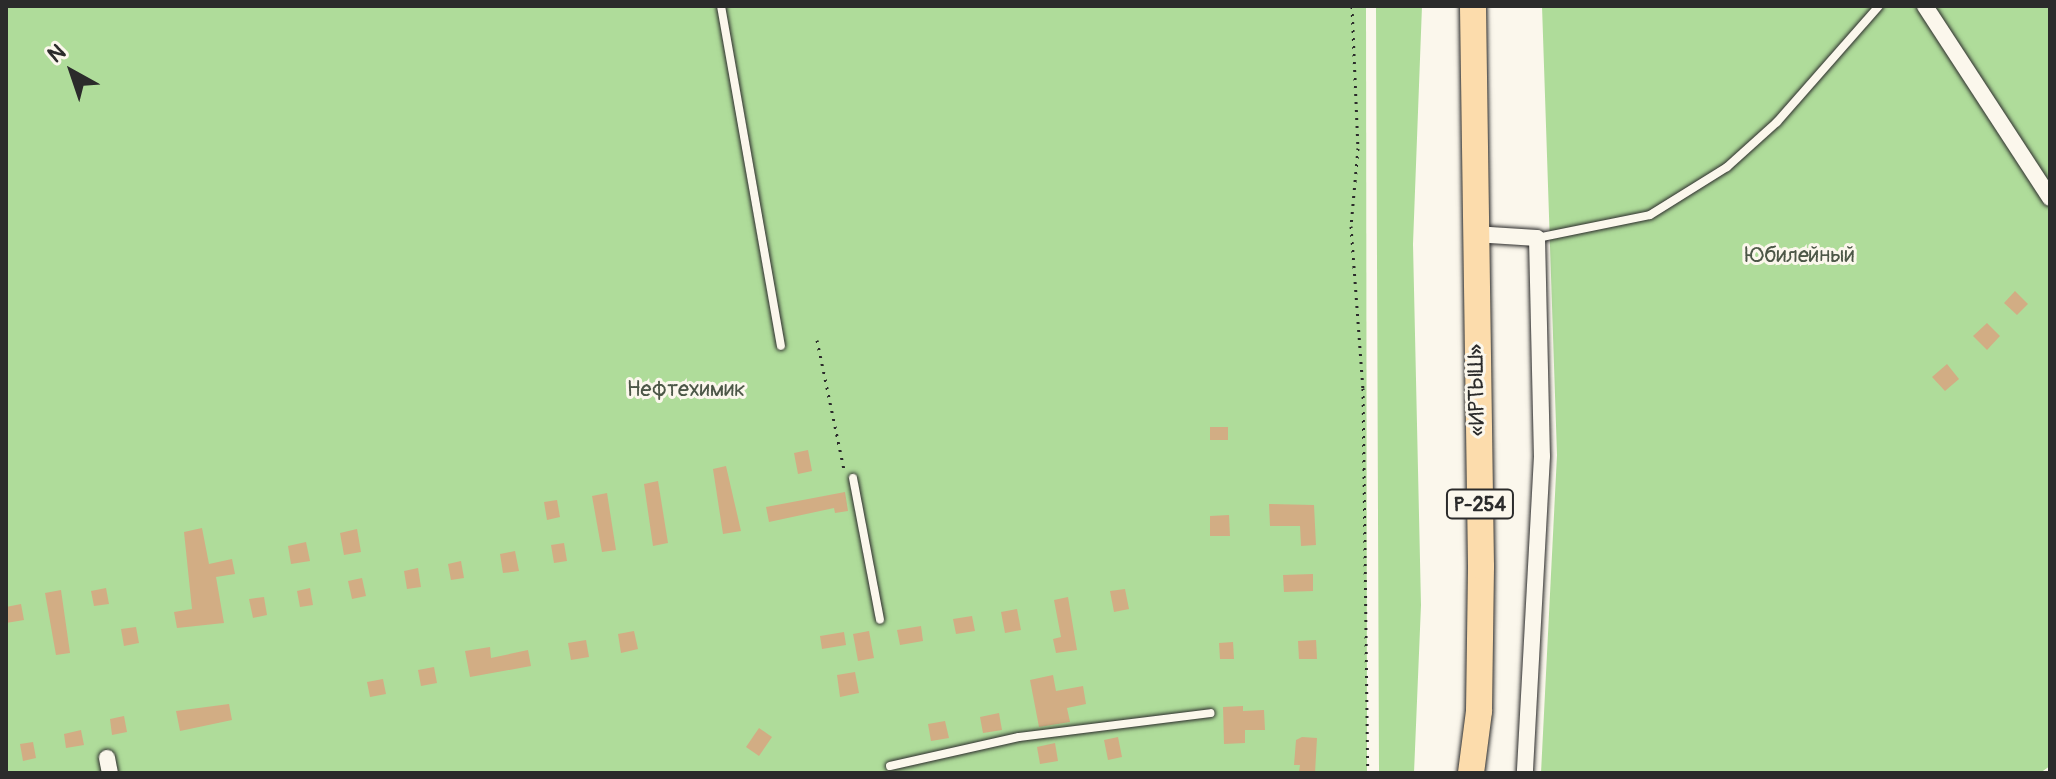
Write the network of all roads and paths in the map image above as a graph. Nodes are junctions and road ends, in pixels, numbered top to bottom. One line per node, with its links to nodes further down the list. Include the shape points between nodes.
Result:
1 (721, 6): 10 (lane)
2 (1352, 6): 15 (path, via 1358,148 1351,226 1363,388)
3 (1473, 6): 7 (main road, «ИРТЫШ» / Р-254)
4 (1879, 6): 8 (lane, via 1777,122 1727,167 1650,215)
5 (1925, 6): 6 (street)
6 (2050, 198)
7 (1474, 234): 8 (street); 16 (main road, «ИРТЫШ» / Р-254, via 1481,566 1479,711)
8 (1537, 238): 17 (street, via 1542,456)
9 (817, 340): 11 (path)
10 (781, 346)
11 (849, 478): 12 (lane)
12 (880, 619)
13 (1211, 713): 14 (lane, via 1019,737)
14 (890, 766)
15 (1368, 773)
16 (1471, 773)
17 (1525, 773)

